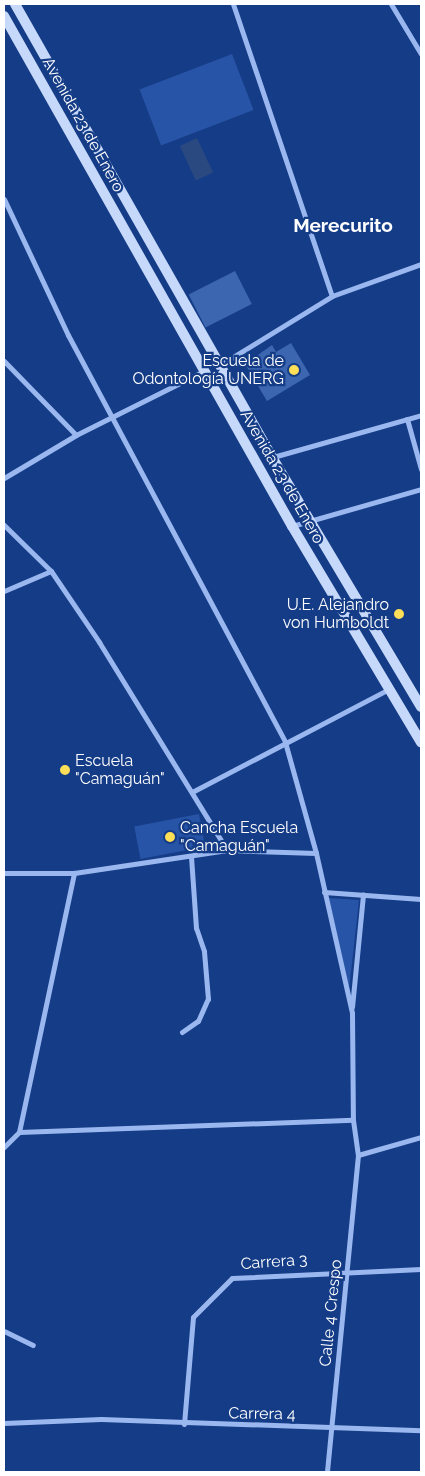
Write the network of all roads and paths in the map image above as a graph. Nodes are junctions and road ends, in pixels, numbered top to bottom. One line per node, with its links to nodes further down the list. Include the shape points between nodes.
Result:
1 (15, 4): 10 (main road, Avenida 23 de Enero)
2 (234, 4): 8 (street)
3 (391, 4): 5 (street)
4 (4, 16): 11 (main road, Avenida 23 de Enero)
5 (421, 54)
6 (4, 198): 13 (street, via 68,335)
7 (421, 264): 8 (street)
8 (332, 296): 10 (street)
9 (4, 361): 15 (street)
10 (220, 366): 16 (main road, Avenida 23 de Enero)
11 (204, 371): 13 (street); 22 (main road, Avenida 23 de Enero)
12 (421, 415): 14 (street)
13 (112, 417): 15 (street); 27 (street)
14 (407, 419): 16 (street); 17 (street)
15 (76, 435): 18 (street)
16 (272, 457): 20 (main road, Avenida 23 de Enero)
17 (421, 469)
18 (4, 478)
19 (421, 489): 20 (street)
20 (310, 520): 22 (street); 26 (main road, Avenida 23 de Enero)
21 (4, 525): 23 (street)
22 (292, 526): 25 (main road, Avenida 23 de Enero)
23 (51, 571): 24 (street); 29 (street)
24 (4, 590)
25 (390, 689): 27 (street); 28 (main road, Avenida 23 de Enero)
26 (421, 707)
27 (285, 742): 29 (street); 31 (street)
28 (421, 742)
29 (192, 792): 30 (street)
30 (227, 850): 31 (street); 32 (street)
31 (316, 853): 35 (street)
32 (191, 856): 34 (street); 39 (street, via 196,928 203,948 208,999 198,1021)
33 (4, 873): 34 (street)
34 (74, 873): 41 (street)
35 (324, 892): 36 (street); 38 (street)
36 (363, 895): 37 (street); 38 (street)
37 (421, 899)
38 (352, 1013): 40 (street, Calle 4 Crespo)
39 (182, 1032)
40 (353, 1120): 41 (street); 44 (street, Calle 4 Crespo)
41 (20, 1132): 43 (street)
42 (421, 1137): 44 (street)
43 (4, 1147)
44 (358, 1156): 46 (street, Calle 4 Crespo)
45 (421, 1269): 46 (street, Carrera 3)
46 (349, 1270): 50 (street, Carrera 3, via 232,1278 194,1317); 51 (street, Calle 4 Crespo)
47 (4, 1331): 48 (street)
48 (33, 1346)
49 (4, 1423): 50 (street, Carrera 4, via 101,1419)
50 (184, 1424): 51 (street, Carrera 4)
51 (331, 1428): 52 (street, Carrera 4); 53 (street, Calle 4 Crespo)
52 (421, 1430)
53 (327, 1472)

